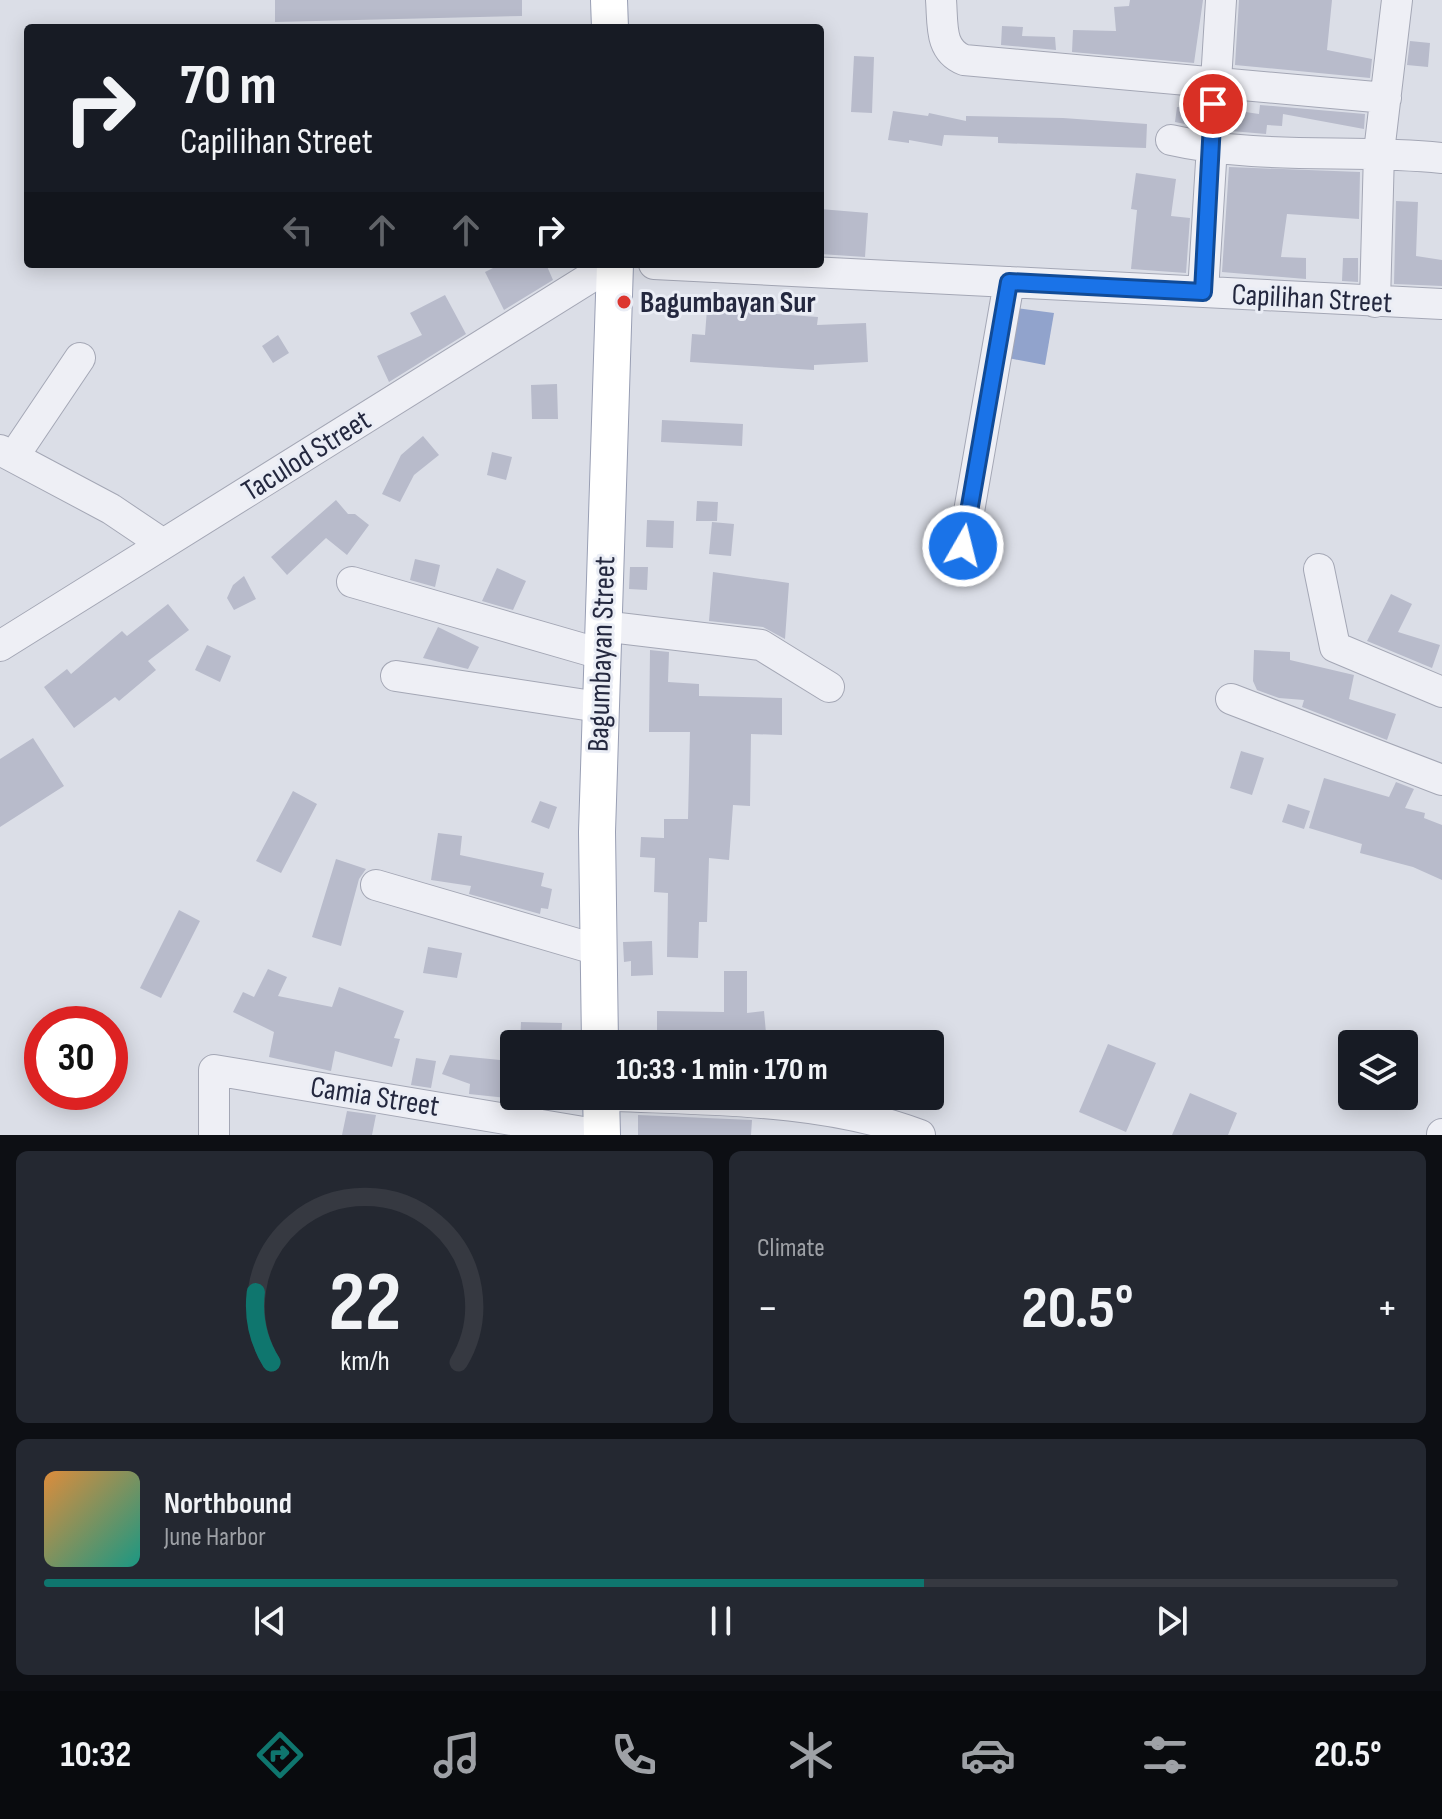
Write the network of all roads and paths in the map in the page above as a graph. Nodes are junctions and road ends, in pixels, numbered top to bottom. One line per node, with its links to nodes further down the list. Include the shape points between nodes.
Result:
1 (609, 0): 5 (main road)
2 (941, 0): 6 (street, via 946,47 964,60)
3 (1221, 0): 6 (street)
4 (1397, 0): 7 (street)
5 (610, 24)
6 (1215, 82): 7 (street); 9 (street)
7 (1386, 98): 10 (street)
8 (1171, 140): 9 (street)
9 (1209, 149): 10 (street); 16 (street)
10 (1379, 152): 11 (street); 17 (street)
11 (1442, 158)
12 (608, 268): 21 (street, Taculod Street)
13 (614, 268): 25 (main road, Bagumbayan Street)
14 (733, 268): 15 (street, Capilihan Street)
15 (1009, 282): 16 (street, Capilihan Street); 22 (street)
16 (1203, 292): 17 (street, Capilihan Street)
17 (1375, 302): 18 (street, Capilihan Street)
18 (1442, 304)
19 (80, 358): 20 (street)
20 (7, 453): 21 (street, via 111,509)
21 (163, 544): 26 (street, Taculod Street)
22 (963, 546)
23 (1319, 569): 29 (street, via 1335,647)
24 (352, 582): 25 (street)
25 (601, 640): 28 (street, via 761,645); 31 (main road, Bagumbayan Street)
26 (0, 646)
27 (396, 676): 31 (street)
28 (829, 687)
29 (1442, 692)
30 (1231, 699): 32 (street)
31 (599, 707): 34 (main road, Bagumbayan Street)
32 (1442, 780)
33 (376, 885): 34 (street)
34 (598, 950): 35 (main road, Bagumbayan Street)
35 (600, 1030)
36 (601, 1110): 39 (main road)
37 (804, 1110): 40 (street, via 877,1118)
38 (214, 1135): 39 (street, Camia Street, via 214,1070)
39 (601, 1135)
40 (920, 1135)

